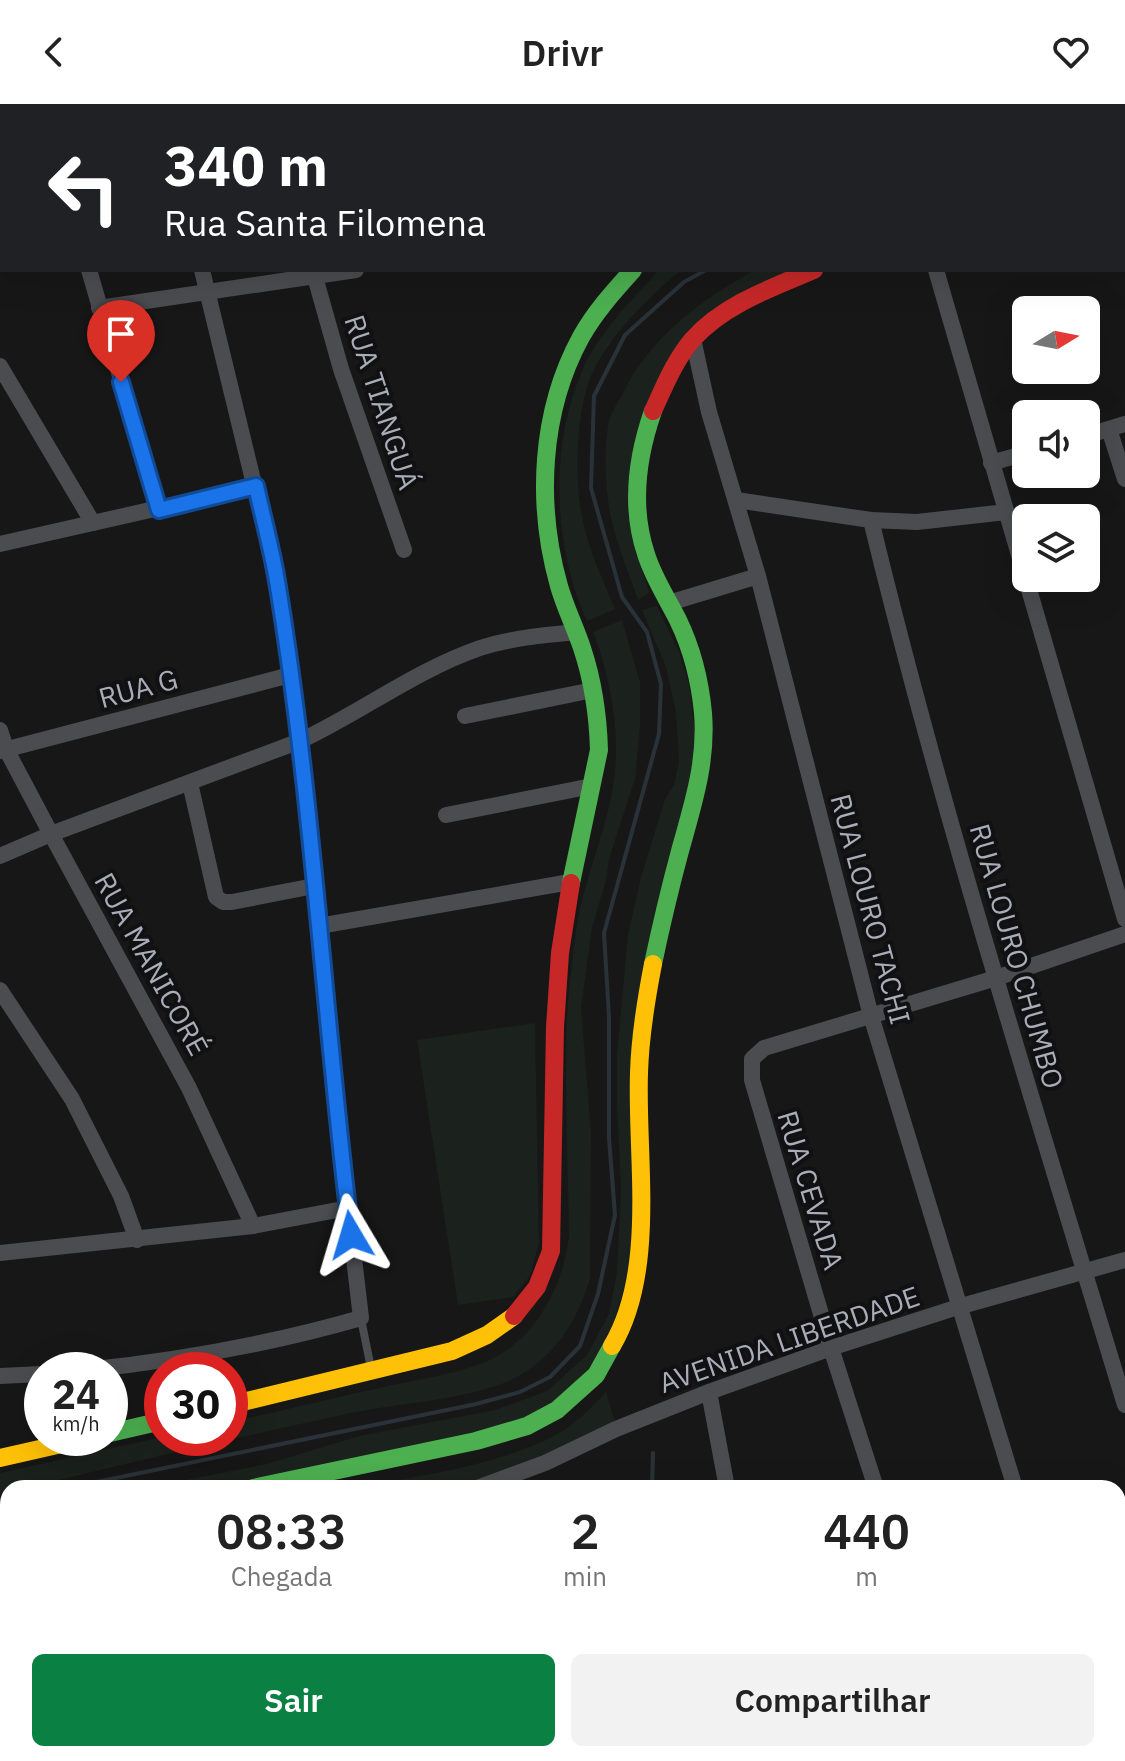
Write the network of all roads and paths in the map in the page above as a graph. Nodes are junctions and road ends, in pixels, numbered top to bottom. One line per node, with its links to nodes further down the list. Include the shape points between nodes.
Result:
1 (90, 272): 8 (street)
2 (203, 272): 7 (street)
3 (631, 272): 25 (street, via 600,304 580,339 566,368 549,433 544,483 549,546)
4 (810, 272): 9 (street, via 729,310)
5 (937, 272): 13 (street)
6 (313, 273): 7 (street); 22 (street, RUA TIANGUÁ)
7 (208, 292): 8 (street); 15 (street)
8 (99, 308): 17 (street)
9 (693, 339): 16 (street, RUA LOURO TACHI); 24 (street, via 647,425 637,476 643,546)
10 (0, 366): 20 (street)
11 (1117, 427): 14 (street)
12 (1012, 457): 13 (street)
13 (991, 463): 18 (street)
14 (1125, 479)
15 (256, 486): 17 (street); 26 (street, via 277,579)
16 (736, 500): 19 (street); 23 (street, RUA LOURO TACHI)
17 (159, 510): 20 (street)
18 (1006, 512): 19 (street, via 956,520); 39 (street)
19 (871, 520): 42 (street, RUA LOURO CHUMBO, via 907,668)
20 (93, 523): 21 (street)
21 (0, 544)
22 (404, 550)
23 (758, 576): 24 (street); 44 (street, RUA LOURO TACHI)
24 (669, 603): 63 (street, via 694,662 704,757 662,920 642,1028 639,1236 634,1285 615,1346 581,1390 560,1409 529,1424 490,1438)
25 (577, 632): 27 (street); 30 (street, via 476,649)
26 (290, 675): 30 (street); 31 (street, RUA G)
27 (593, 690): 28 (street); 33 (street, via 599,750)
28 (465, 716)
29 (0, 730): 31 (street, RUA MANICORÉ)
30 (300, 741): 32 (street); 38 (street)
31 (3, 750): 35 (street, RUA MANICORÉ)
32 (190, 783): 35 (street); 38 (street, via 216,897 232,902)
33 (592, 786): 34 (street); 37 (street)
34 (446, 815)
35 (51, 834): 36 (street); 46 (street, RUA MANICORÉ, via 164,1039)
36 (0, 856)
37 (570, 882): 40 (street); 55 (street, via 553,1036 551,1251 546,1269 520,1310 492,1334 452,1351)
38 (314, 886): 40 (street)
39 (1125, 919)
40 (319, 926): 45 (street)
41 (1125, 934): 42 (street)
42 (996, 978): 44 (street); 50 (street, RUA LOURO CHUMBO)
43 (0, 990): 47 (street, via 72,1099 116,1184)
44 (871, 1016): 51 (street, RUA LOURO TACHI); 53 (street, RUA CEVADA, via 764,1048 752,1059 752,1080)
45 (348, 1208): 46 (street); 52 (street)
46 (253, 1226): 47 (street)
47 (137, 1240): 48 (street)
48 (0, 1253)
49 (1125, 1260): 50 (street, AVENIDA LIBERDADE)
50 (1085, 1271): 51 (street, AVENIDA LIBERDADE); 60 (street, RUA LOURO CHUMBO)
51 (958, 1307): 53 (street, AVENIDA LIBERDADE); 67 (street, RUA LOURO TACHI)
52 (361, 1318): 54 (street, via 212,1354); 55 (lane)
53 (831, 1348): 58 (street, AVENIDA LIBERDADE); 66 (street, RUA CEVADA)
54 (128, 1365)
55 (372, 1371): 59 (street)
56 (24, 1375): 57 (street)
57 (0, 1376)
58 (709, 1392): 64 (street, AVENIDA LIBERDADE); 65 (street)
59 (248, 1401)
60 (1125, 1405)
61 (24, 1453): 62 (street)
62 (0, 1458)
63 (291, 1480)
64 (499, 1480)
65 (726, 1480)
66 (873, 1480)
67 (1012, 1480)

